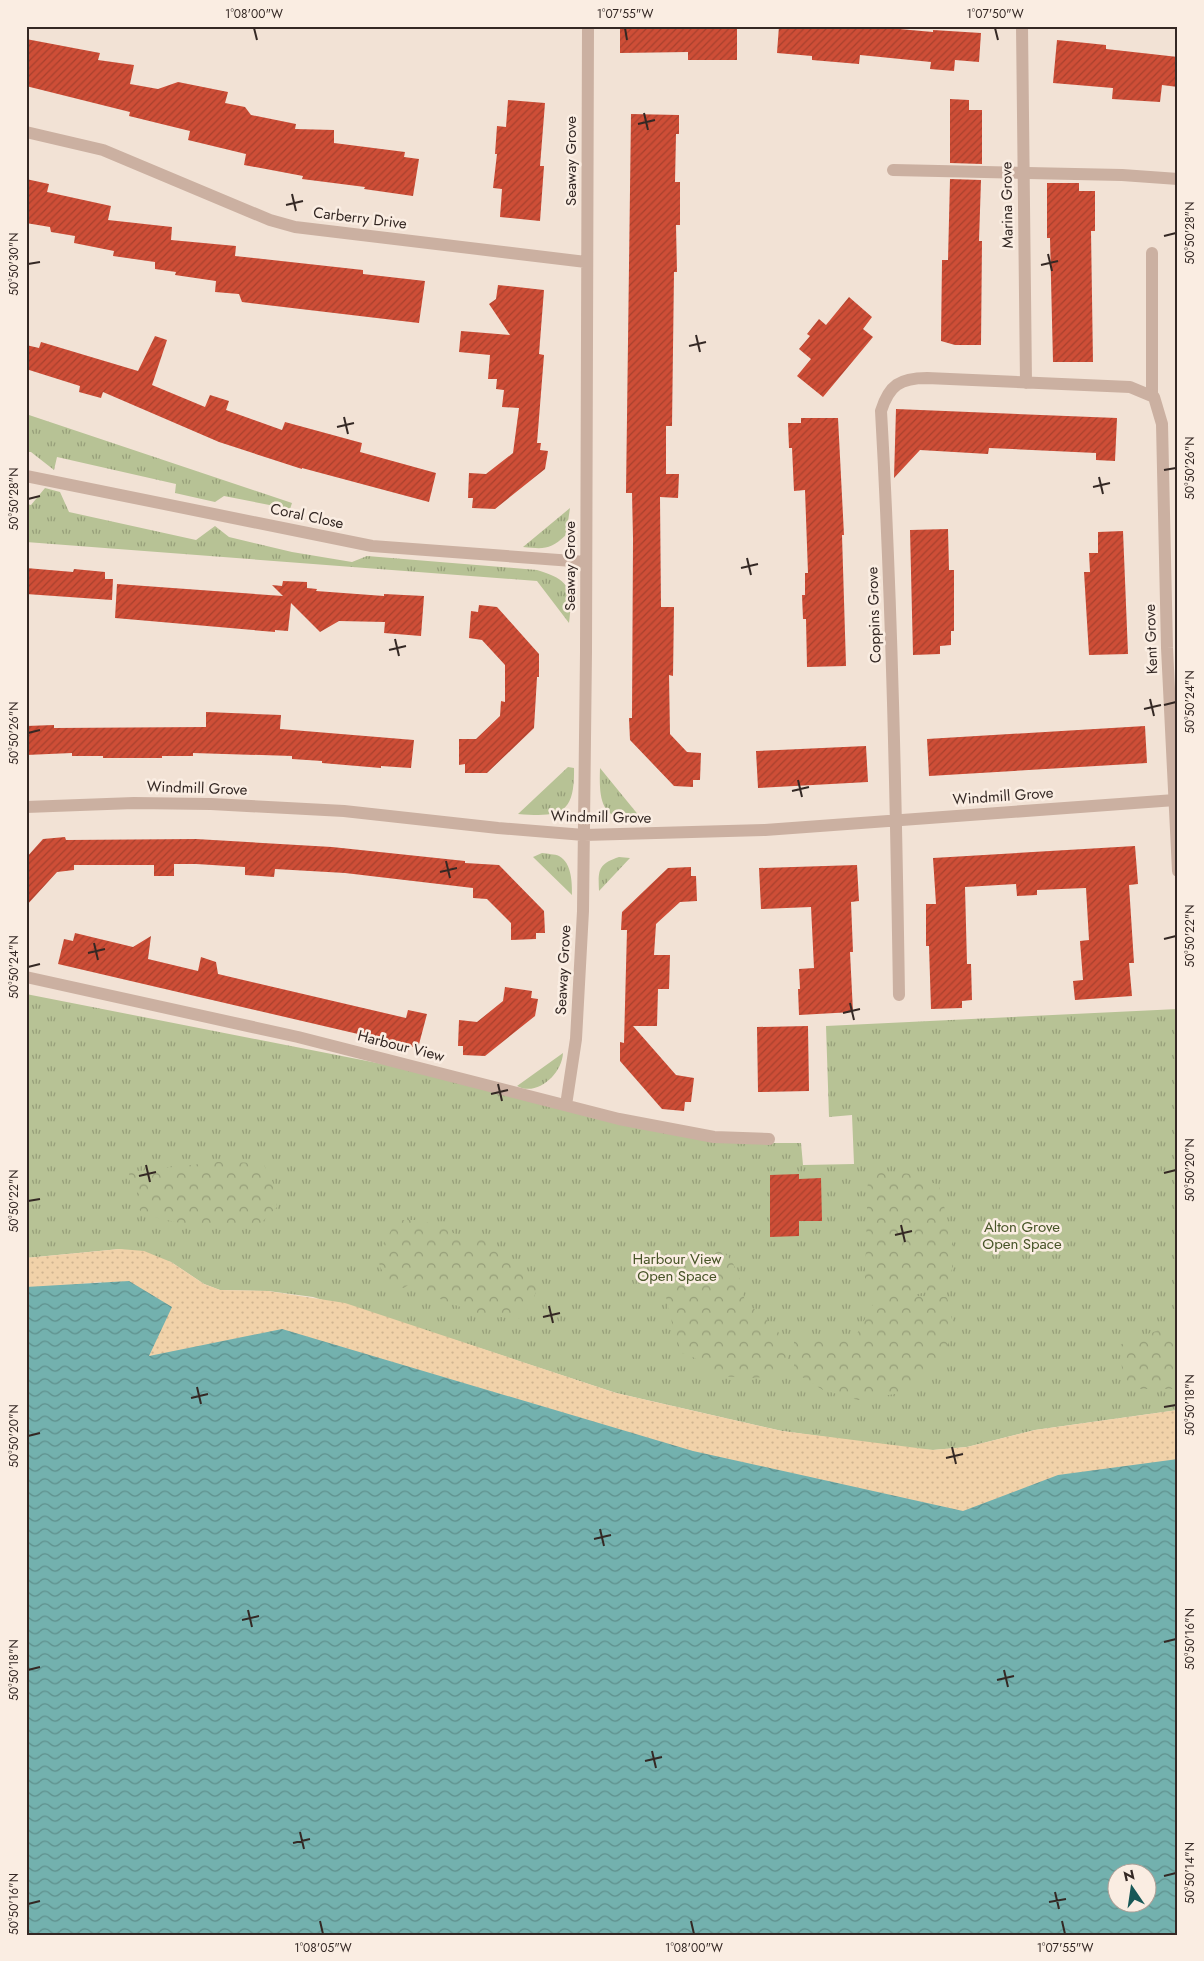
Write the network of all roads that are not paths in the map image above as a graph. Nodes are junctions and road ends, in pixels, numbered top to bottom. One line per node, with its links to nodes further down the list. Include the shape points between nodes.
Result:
1 (588, 26): 8 (street, Seaway Grove)
2 (1022, 26): 5 (street, Marina Grove)
3 (26, 132): 8 (street, Carberry Drive, via 103,150 270,220 295,227)
4 (893, 170): 5 (street)
5 (1022, 173): 6 (street); 9 (street, Marina Grove)
6 (1178, 179)
7 (1152, 253): 10 (street, Kent Grove)
8 (586, 262): 12 (street, Seaway Grove)
9 (1026, 383): 10 (street, via 1130,387); 15 (street, Coppins Grove, via 912,378 894,385 885,397 881,411)
10 (1155, 401): 13 (street, Kent Grove, via 1162,424)
11 (26, 476): 12 (street, Coral Close, via 372,546)
12 (586, 562): 16 (street, Seaway Grove)
13 (1175, 800): 15 (street, Windmill Grove); 17 (street, Kent Grove)
14 (26, 807): 16 (street, Windmill Grove, via 211,804 344,811)
15 (896, 819): 16 (street, Windmill Grove, via 766,830); 19 (street, Coppins Grove)
16 (584, 835): 20 (street, Seaway Grove, via 576,1039)
17 (1178, 871)
18 (26, 977): 20 (street, Harbour View, via 298,1037)
19 (899, 995)
20 (566, 1105): 21 (street, Harbour View, via 714,1137)
21 (769, 1139)

